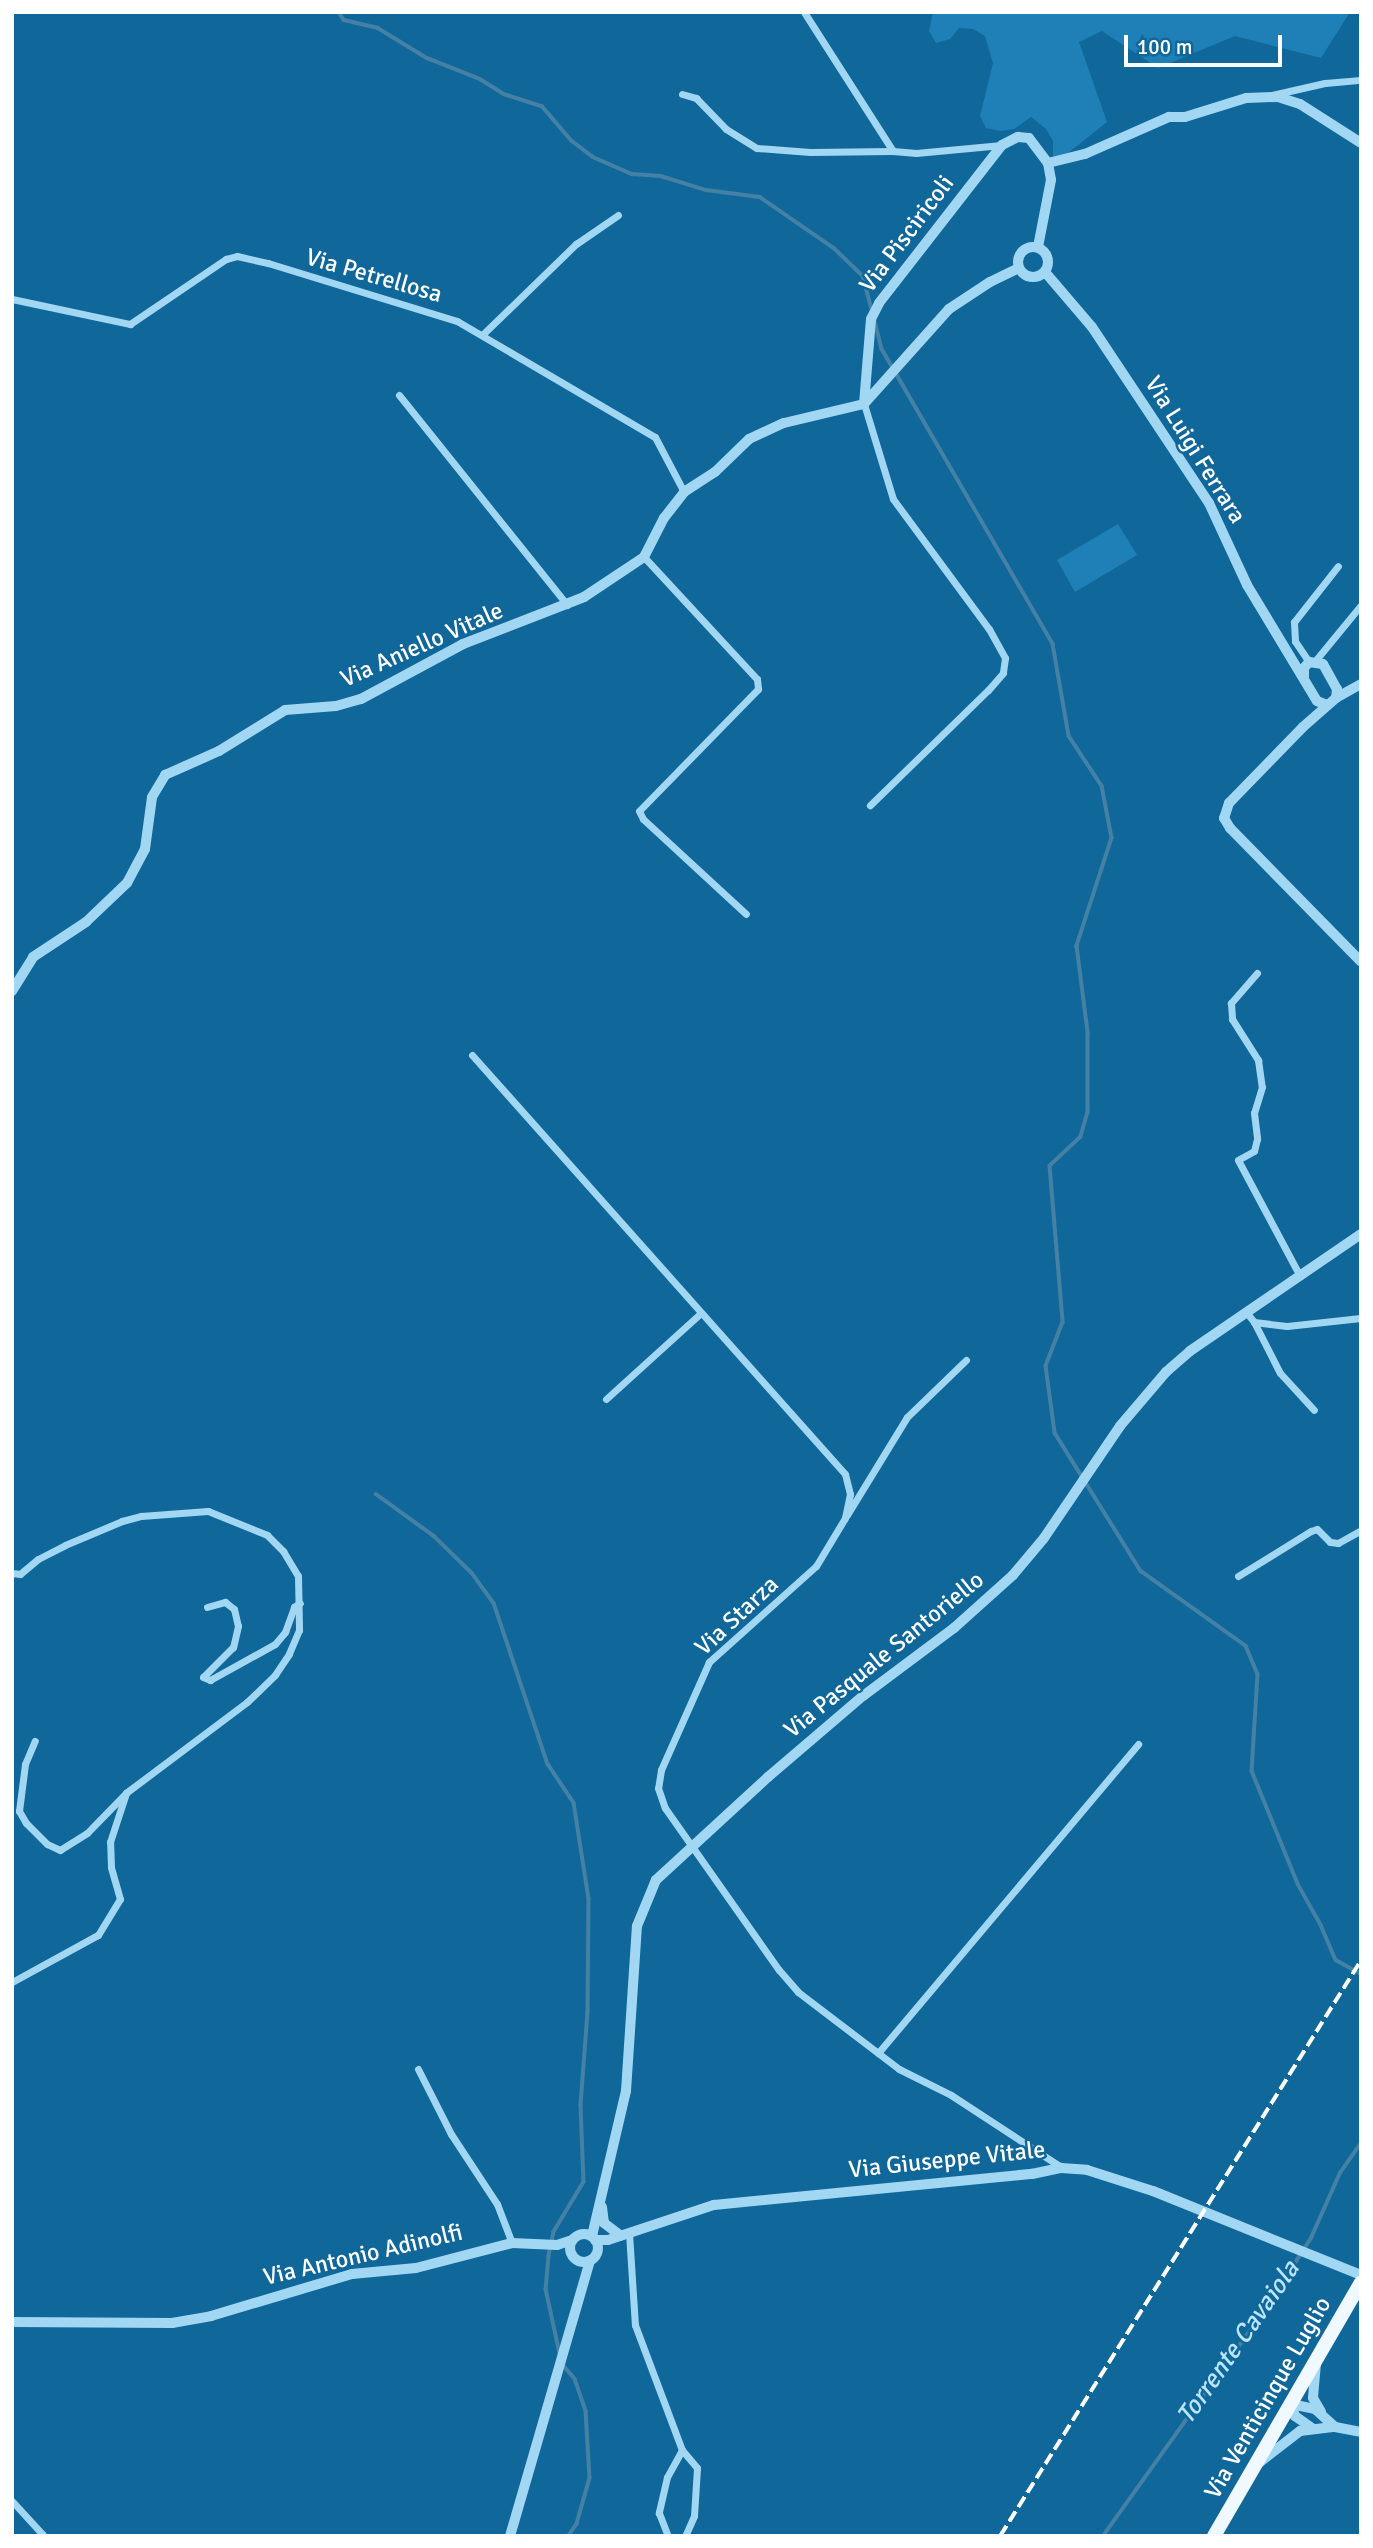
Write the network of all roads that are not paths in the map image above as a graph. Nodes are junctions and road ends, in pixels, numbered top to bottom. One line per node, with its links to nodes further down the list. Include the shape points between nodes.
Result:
1 (804, 12): 7 (street)
2 (1361, 80): 4 (street, via 1325,83)
3 (682, 94): 7 (street, via 696,98 726,129 757,148)
4 (1263, 98): 5 (street, via 1300,104); 8 (street, via 1245,98 1185,117 1169,117 1085,154)
5 (1361, 143)
6 (1002, 145): 7 (street); 8 (street, via 1018,137 1029,138); 16 (street, Via Pisciricoli, via 871,319)
7 (892, 151)
8 (1048, 163): 10 (street, Via Luigi Ferrara, via 1051,180)
9 (618, 215): 14 (street, via 576,244)
10 (1038, 247): 11 (street, via 1020,255); 12 (street, Via Luigi Ferrara, via 1048,260)
11 (1019, 268): 12 (street, via 1033,277); 16 (street, via 949,309)
12 (1045, 272): 22 (street, Via Luigi Ferrara, via 1092,327 1209,503 1247,585)
13 (12, 299): 14 (street, Via Petrellosa, via 130,324 237,256 436,313)
14 (482, 335): 17 (street, Via Petrellosa, via 656,437)
15 (399, 395): 21 (street)
16 (864, 404): 17 (street, via 764,430); 29 (street, via 893,499 989,629 1005,658 1003,673 988,690)
17 (684, 492): 18 (street)
18 (644, 557): 21 (street, Via Aniello Vitale); 30 (street, via 757,679 758,689 639,811 643,820)
19 (1338, 566): 23 (street, via 1294,622 1295,641)
20 (1361, 605): 23 (street, via 1323,651)
21 (568, 606): 33 (street, Via Aniello Vitale, via 463,644 361,699 285,710 219,751 166,775 152,796 145,849 127,883 86,922 33,957)
22 (1294, 661): 23 (street); 24 (street, Via Luigi Ferrara)
23 (1317, 666): 24 (street); 25 (street, via 1340,681); 27 (street, via 1337,689)
24 (1304, 678): 26 (street, Via Luigi Ferrara)
25 (1361, 683): 27 (street)
26 (1312, 693): 27 (street, via 1317,701); 28 (street)
27 (1332, 702): 28 (street)
28 (1303, 727): 31 (street, via 1229,803 1224,818)
29 (870, 805)
30 (746, 914)
31 (1361, 962)
32 (1257, 973): 36 (street, via 1231,1003 1232,1019 1258,1060 1262,1087 1254,1113 1254,1151 1238,1160)
33 (12, 991)
34 (472, 1055): 38 (street, Via Starza)
35 (1361, 1234): 36 (street, Via Pasquale Santoriello)
36 (1300, 1276): 37 (street, Via Pasquale Santoriello)
37 (1246, 1312): 40 (street); 53 (street, Via Pasquale Santoriello, via 1166,1372 1120,1426 1044,1538 980,1606 863,1696)
38 (701, 1313): 42 (street); 44 (street, Via Starza, via 845,1474 850,1494)
39 (1361, 1318): 40 (street, via 1287,1326)
40 (1254, 1322): 43 (street, via 1280,1373)
41 (966, 1360): 44 (street, via 907,1416)
42 (606, 1399)
43 (1314, 1410)
44 (845, 1518): 53 (street, Via Starza, via 816,1566 709,1662 675,1732 658,1788 665,1808)
45 (1361, 1530): 47 (street, via 1338,1543 1330,1542 1317,1529 1311,1531)
46 (12, 1573): 48 (street, via 20,1574 38,1559 122,1521 208,1511 267,1535 275,1543 298,1576)
47 (1238, 1576)
48 (300, 1603): 49 (street, via 275,1644 210,1681 202,1678 233,1647 238,1626 234,1609 225,1602); 52 (street, via 299,1630 275,1675 247,1702)
49 (207, 1607)
50 (35, 1741): 52 (street, via 25,1765 19,1811 47,1844 60,1850 111,1812)
51 (1138, 1744): 55 (street)
52 (126, 1793): 54 (street, via 110,1842 120,1899 110,1917 98,1935)
53 (691, 1845): 55 (street, Via Starza, via 797,1992); 58 (street, Via Pasquale Santoriello, via 656,1880 637,1926 626,2091)
54 (12, 1982)
55 (878, 2053): 57 (street, Via Starza)
56 (418, 2069): 61 (street, via 451,2134 497,2204)
57 (1061, 2168): 59 (street, Via Giuseppe Vitale, via 713,2205); 64 (street, Via Giuseppe Vitale, via 1087,2170 1153,2191)
58 (601, 2197): 59 (street, via 604,2223); 60 (street, Via Pasquale Santoriello); 62 (street, Via Pasquale Santoriello)
59 (625, 2234): 60 (street, Via Giuseppe Vitale); 74 (street, via 635,2325)
60 (595, 2242): 62 (street); 63 (street, Via Giuseppe Vitale)
61 (512, 2243): 62 (street, Via Antonio Adinolfi); 67 (street, Via Antonio Adinolfi, via 416,2268 352,2274 172,2323)
62 (575, 2247): 63 (street); 66 (street)
63 (590, 2260): 66 (street)
64 (1361, 2275)
65 (1361, 2282): 68 (main road, Via Venticinque Luglio)
66 (582, 2284): 78 (street)
67 (12, 2322)
68 (1316, 2361): 69 (main road, Via Venticinque Luglio); 70 (street, via 1313,2398)
69 (1291, 2404): 70 (street); 72 (street, via 1295,2416); 75 (main road, Via Venticinque Luglio)
70 (1322, 2414): 71 (street)
71 (1335, 2427): 72 (street); 73 (street)
72 (1312, 2428): 75 (street, via 1287,2439)
73 (1361, 2432)
74 (682, 2450): 79 (street, via 667,2477 659,2513); 80 (street, via 697,2468 694,2516)
75 (1255, 2466): 81 (main road, Via Venticinque Luglio)
76 (12, 2501): 77 (street)
77 (44, 2536)
78 (510, 2536)
79 (668, 2536)
80 (685, 2536)
81 (1214, 2536)

